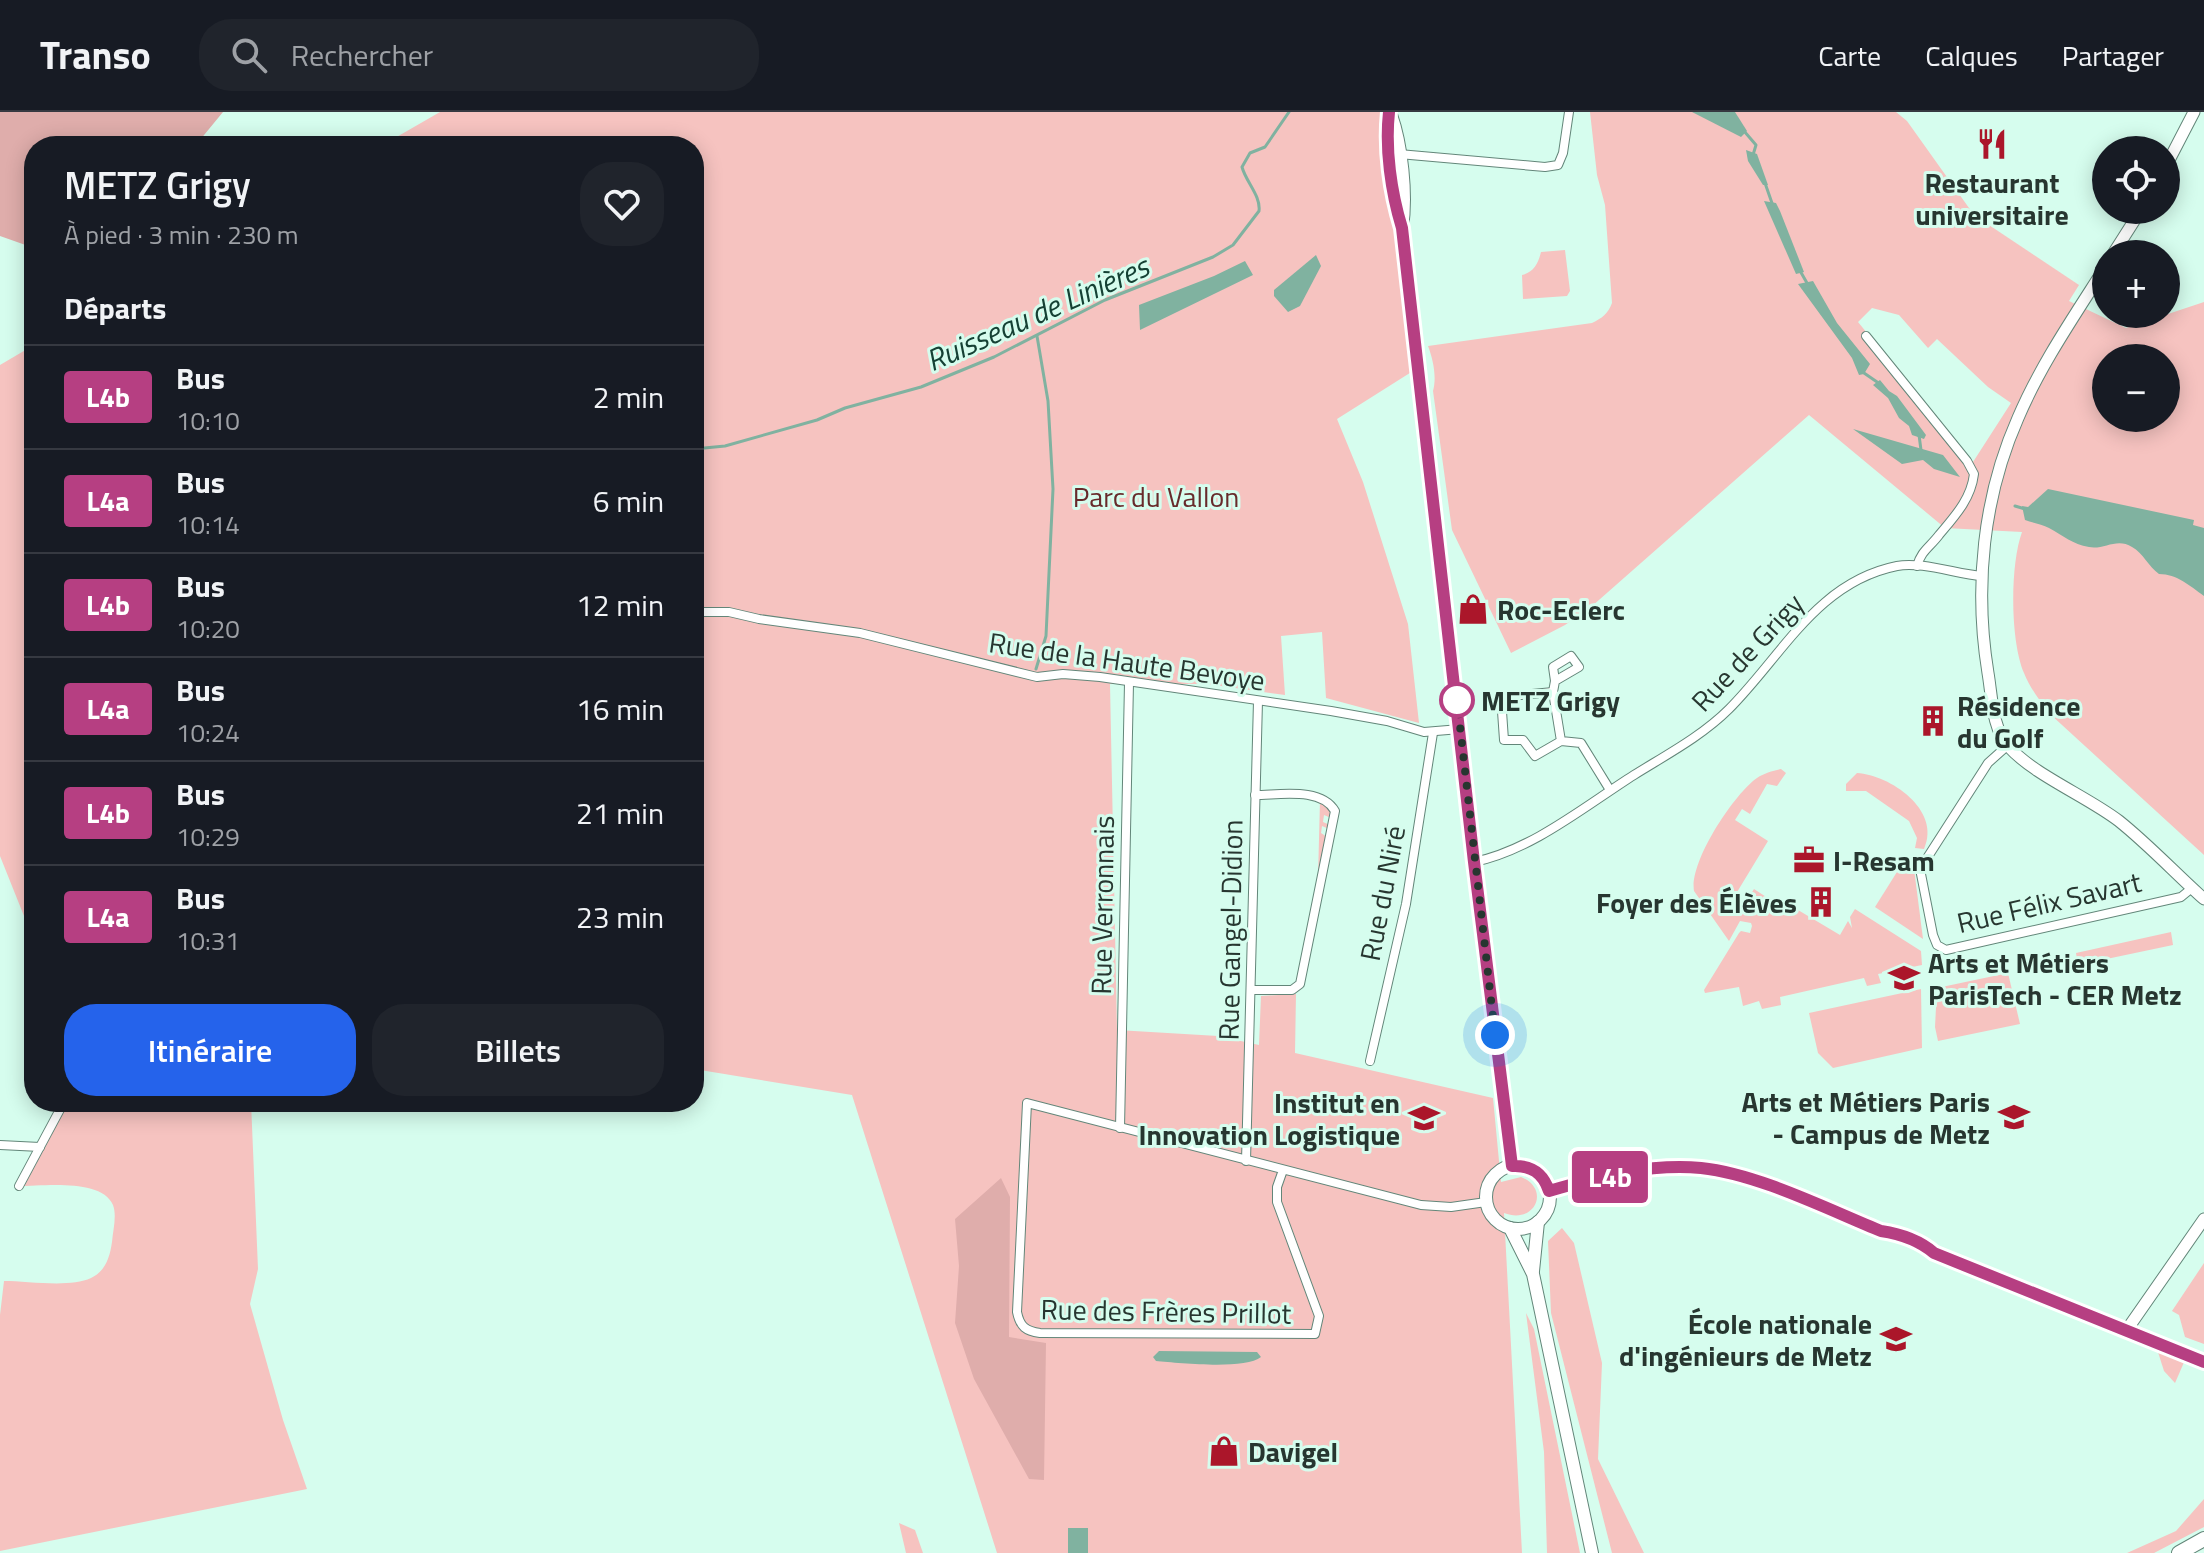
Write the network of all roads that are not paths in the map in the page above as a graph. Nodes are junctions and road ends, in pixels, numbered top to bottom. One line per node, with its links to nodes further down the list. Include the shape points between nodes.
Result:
1 (1389, 112): 5 (main road); 6 (main road, via 1390,161)
2 (1569, 112): 5 (street, via 1558,165)
3 (2194, 112): 4 (street)
4 (2180, 139)
5 (1399, 154): 6 (main road)
6 (1402, 228): 16 (main road)
7 (2092, 290): 10 (street, via 2012,432 1994,486)
8 (1866, 336): 9 (street, via 1974,474 1962,507 1924,549)
9 (1917, 566): 10 (street, Rue de Grigy); 20 (street, Rue de Grigy, via 1896,566 1843,586 1812,611 1718,721)
10 (1981, 576): 19 (street, via 1985,653 1997,725)
11 (704, 612): 13 (street, Rue de la Haute Bevoye, via 860,633 1037,677 1063,674)
12 (1555, 681): 14 (street)
13 (1129, 683): 15 (street, Rue de la Haute Bevoye); 28 (street, Rue Verronnais)
14 (1553, 692): 18 (street); 18 (street, via 1501,697 1504,740 1523,740 1535,756)
15 (1258, 701): 17 (street, Rue de la Haute Bevoye); 21 (street, Rue Gangel-Didion)
16 (1460, 729): 17 (street, Rue de la Haute Bevoye); 22 (main road)
17 (1433, 733): 26 (street, Rue du Niré, via 1406,904)
18 (1561, 741): 20 (street, via 1581,743)
19 (2007, 746): 23 (street, via 2119,822); 23 (street, Rue Félix Savart, via 1988,763 1920,869 1937,945 1946,950 2121,912 2181,897)
20 (1610, 790): 22 (street, Rue de Grigy, via 1499,856)
21 (1255, 795): 25 (street, Rue Gangel-Didion); 25 (street, via 1316,796 1335,811 1300,984 1292,990)
22 (1474, 862): 32 (main road)
23 (2192, 888): 24 (street)
24 (2204, 899)
25 (1251, 990): 31 (street, Rue Gangel-Didion)
26 (1370, 1061)
27 (59, 1112): 30 (street)
28 (1120, 1128): 31 (street); 33 (street, Rue des Frères Prillot, via 1027,1103 1017,1312 1019,1324 1028,1331 1315,1334 1319,1316 1277,1202)
29 (0, 1145): 30 (street)
30 (40, 1147): 34 (street)
31 (1246, 1161): 33 (street)
32 (1512, 1166): 35 (main road, via 1536,1171); 36 (main road, via 1494,1176)
33 (1283, 1170): 36 (street, via 1421,1205)
34 (19, 1186)
35 (1549, 1191): 38 (main road, via 1548,1208); 41 (main road, via 1654,1168 1705,1168 1752,1180)
36 (1486, 1202): 39 (main road, via 1494,1218)
37 (2204, 1219): 41 (street)
38 (1538, 1222): 39 (main road); 40 (main road)
39 (1510, 1228): 40 (main road)
40 (1533, 1274): 43 (main road)
41 (2126, 1331): 42 (main road)
42 (2204, 1363)
43 (1570, 1447): 45 (main road); 46 (main road)
44 (2204, 1539): 47 (highway)
45 (1592, 1553)
46 (1600, 1553)
47 (2179, 1553)

